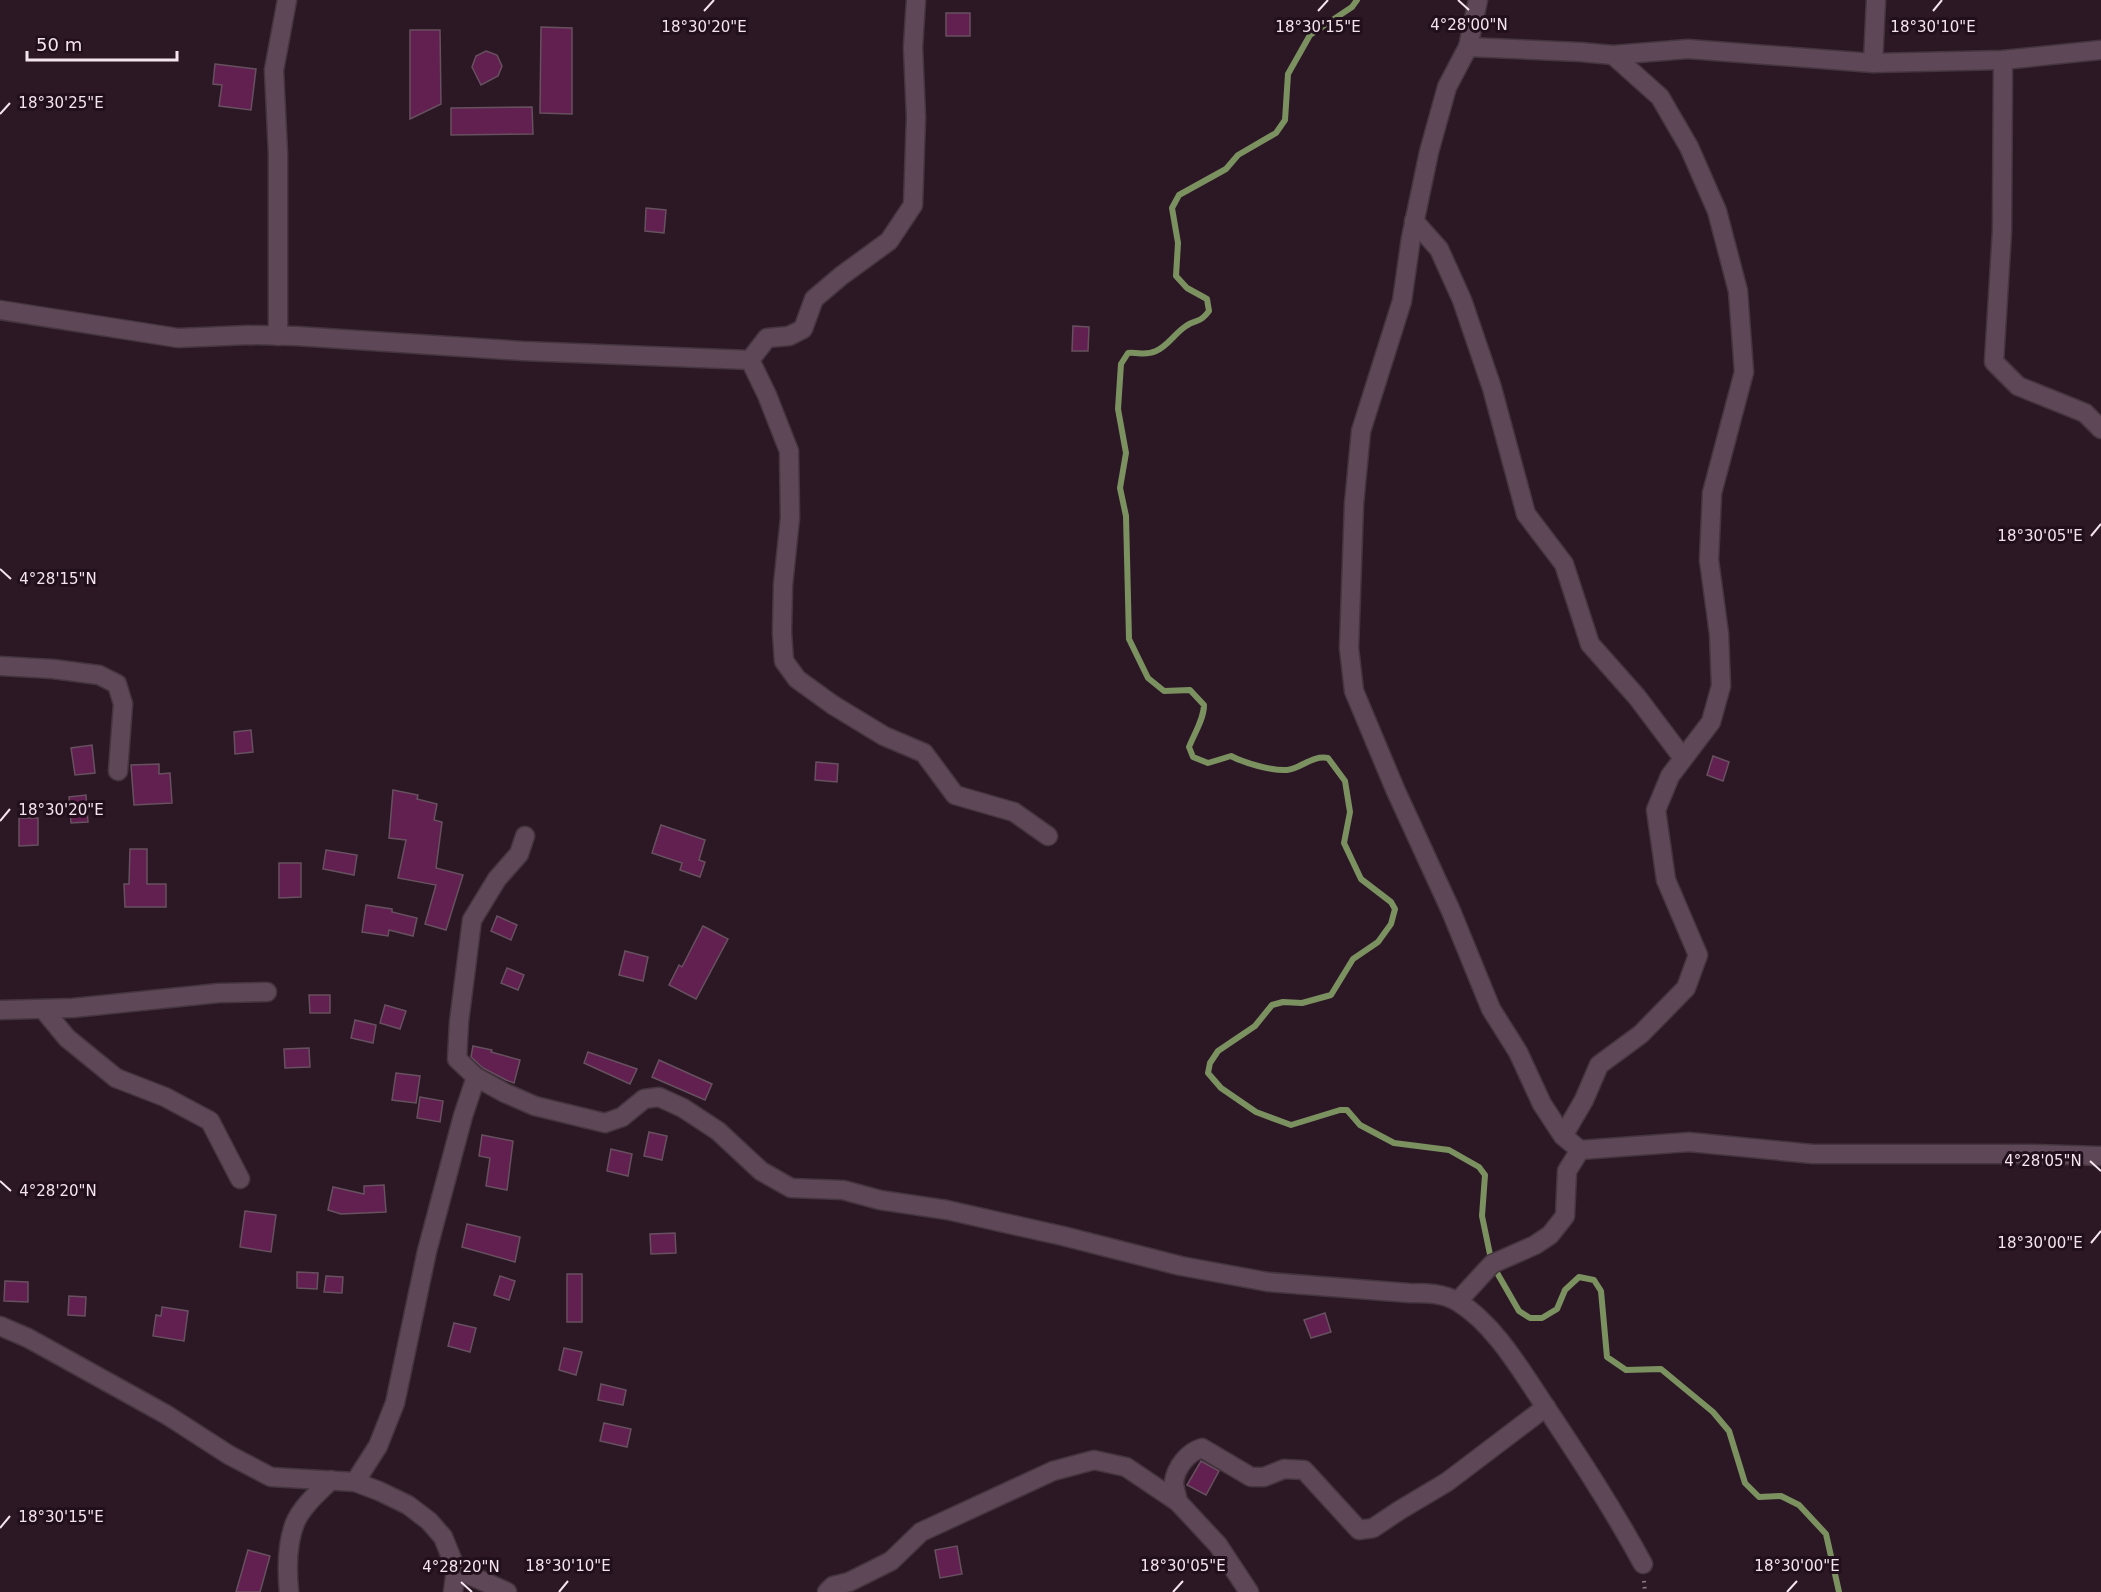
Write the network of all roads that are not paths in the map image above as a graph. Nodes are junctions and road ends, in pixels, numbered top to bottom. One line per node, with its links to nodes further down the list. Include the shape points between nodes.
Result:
1 (287, 0): 12 (street, via 274,70)
2 (916, 0): 13 (street, via 913,204 889,241 814,299 803,329 789,336 767,338)
3 (1478, 0): 5 (street)
4 (1876, 0): 9 (street)
5 (1468, 47): 7 (street); 10 (street, via 1447,87)
6 (2101, 50): 8 (street)
7 (1613, 55): 9 (street, via 1688,50); 16 (street, via 1660,97 1689,147 1717,212 1738,291 1744,372 1712,493 1709,560 1722,686 1711,722)
8 (2003, 60): 9 (street); 14 (street, via 2002,231 1994,362 2018,386 2085,413)
9 (1873, 63)
10 (1414, 221): 16 (street, via 1439,249 1462,300 1492,388 1526,514 1564,564 1590,644); 24 (street, via 1402,301 1361,431 1354,504 1350,648 1354,691 1491,1009)
11 (0, 310): 12 (street, via 178,338)
12 (278, 336): 13 (street)
13 (750, 360): 19 (street, via 789,451 784,661 797,679 833,705 884,736 924,753 955,795 1014,812)
14 (2101, 429)
15 (0, 666): 17 (street, via 99,675 117,684 123,704)
16 (1683, 758): 24 (street, via 1670,776 1656,810 1666,880 1698,955 1686,988 1641,1034 1599,1065)
17 (118, 771)
18 (525, 836): 23 (street, via 519,854 497,879 472,920 458,1059)
19 (1048, 836)
20 (267, 992): 21 (street)
21 (43, 1009): 22 (street); 27 (street, via 67,1038 116,1078 165,1097 210,1121)
22 (0, 1010)
23 (476, 1077): 28 (street, via 535,1106 605,1123 622,1117 644,1099 659,1097 718,1131 761,1171 791,1188 843,1190 947,1210 1181,1266 1268,1282 1432,1293); 32 (street, via 427,1251 395,1403 378,1446)
24 (1563, 1136): 25 (street)
25 (1580, 1150): 26 (street, via 1689,1142 1813,1154); 28 (street, via 1567,1172 1565,1216 1550,1235 1492,1264)
26 (2101, 1156)
27 (240, 1179)
28 (1458, 1302): 30 (street, via 1484,1324 1511,1356)
29 (0, 1326): 31 (street, via 167,1415 271,1478)
30 (1546, 1407): 33 (street, via 1447,1482 1373,1528 1359,1530 1305,1470 1284,1469 1264,1478 1251,1477 1202,1448 1192,1451 1181,1464 1174,1481); 34 (street, via 1614,1510)
31 (331, 1480): 32 (street); 36 (street, via 295,1523 287,1567)
32 (355, 1482): 35 (street, via 408,1505 429,1521 443,1537)
33 (1178, 1502): 39 (street, via 1126,1467 1094,1460 1053,1471 921,1532 891,1561); 40 (street, via 1218,1545)
34 (1643, 1564)
35 (456, 1569): 37 (street); 38 (street)
36 (289, 1592)
37 (453, 1592)
38 (507, 1592)
39 (827, 1592)
40 (1249, 1592)

